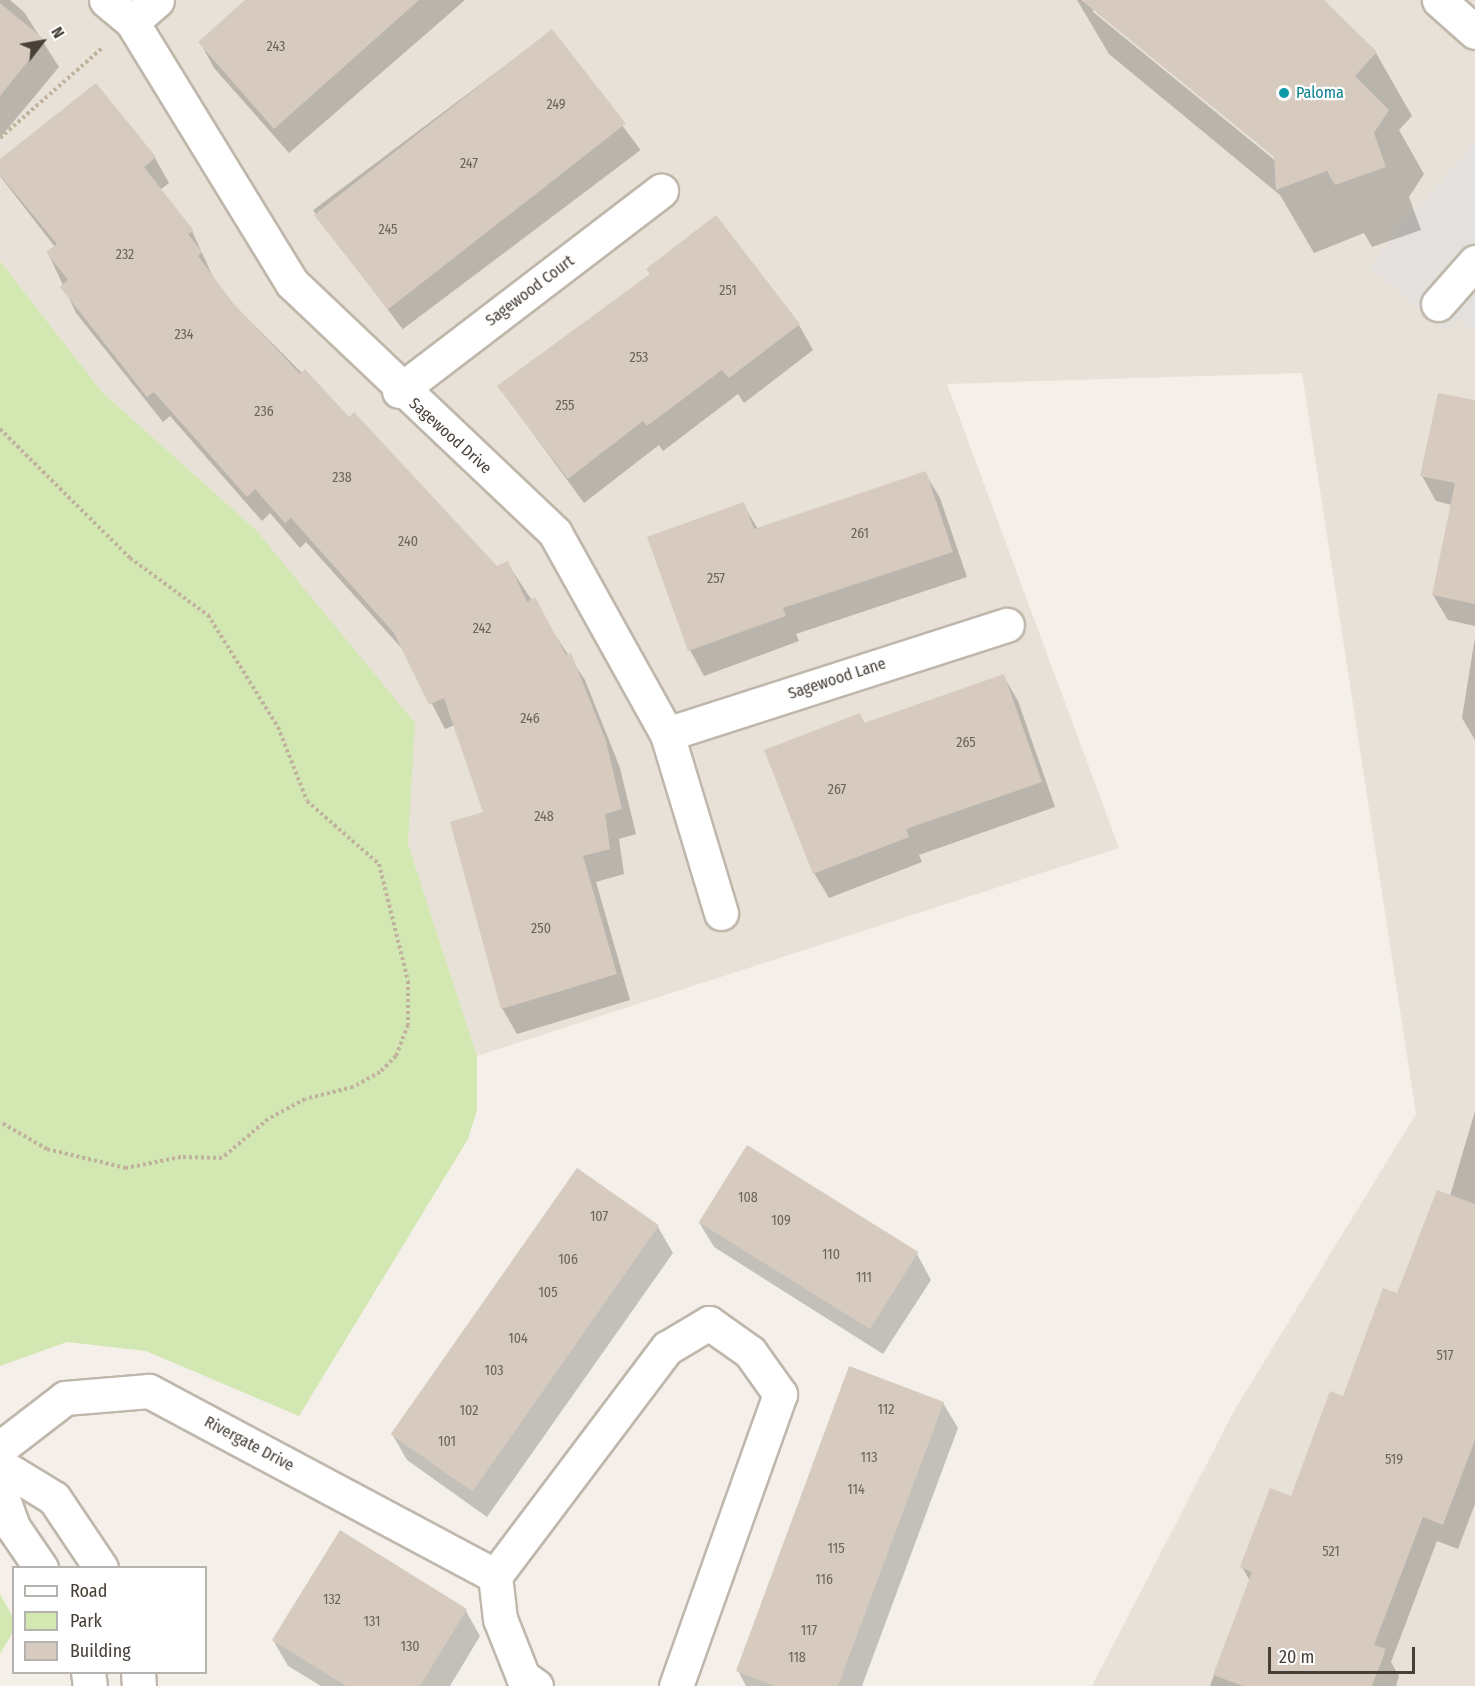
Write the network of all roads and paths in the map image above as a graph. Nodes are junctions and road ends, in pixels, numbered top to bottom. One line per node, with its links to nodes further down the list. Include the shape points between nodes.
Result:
1 (106, 0): 4 (street, Sagewood Drive)
2 (157, 0): 4 (street)
3 (1439, 0): 5 (street)
4 (132, 22): 6 (path); 10 (street, Sagewood Drive, via 292,284)
5 (1475, 32)
6 (0, 138)
7 (661, 191): 10 (street, Sagewood Court)
8 (1475, 262): 9 (street)
9 (1438, 304)
10 (399, 390): 13 (street, Sagewood Drive, via 555,532)
11 (0, 429): 15 (path, via 130,558 208,615 278,727 307,801 379,864 408,981 408,1025 396,1056 380,1072 353,1087 305,1099 268,1119 222,1158 181,1157 126,1168 47,1149)
12 (1006, 624): 13 (street, Sagewood Lane)
13 (667, 734): 14 (street, Sagewood Drive)
14 (721, 914)
15 (0, 1122)
16 (0, 1448): 21 (street, Rivergate Drive, via 65,1398 149,1390)
17 (0, 1465): 20 (street, via 54,1498)
18 (0, 1491): 19 (street, via 13,1527)
19 (41, 1566)
20 (100, 1566)
21 (495, 1576): 22 (street, via 500,1619 523,1677); 23 (street, via 667,1348 709,1323 750,1352 780,1394)
22 (536, 1686)
23 (676, 1686)

